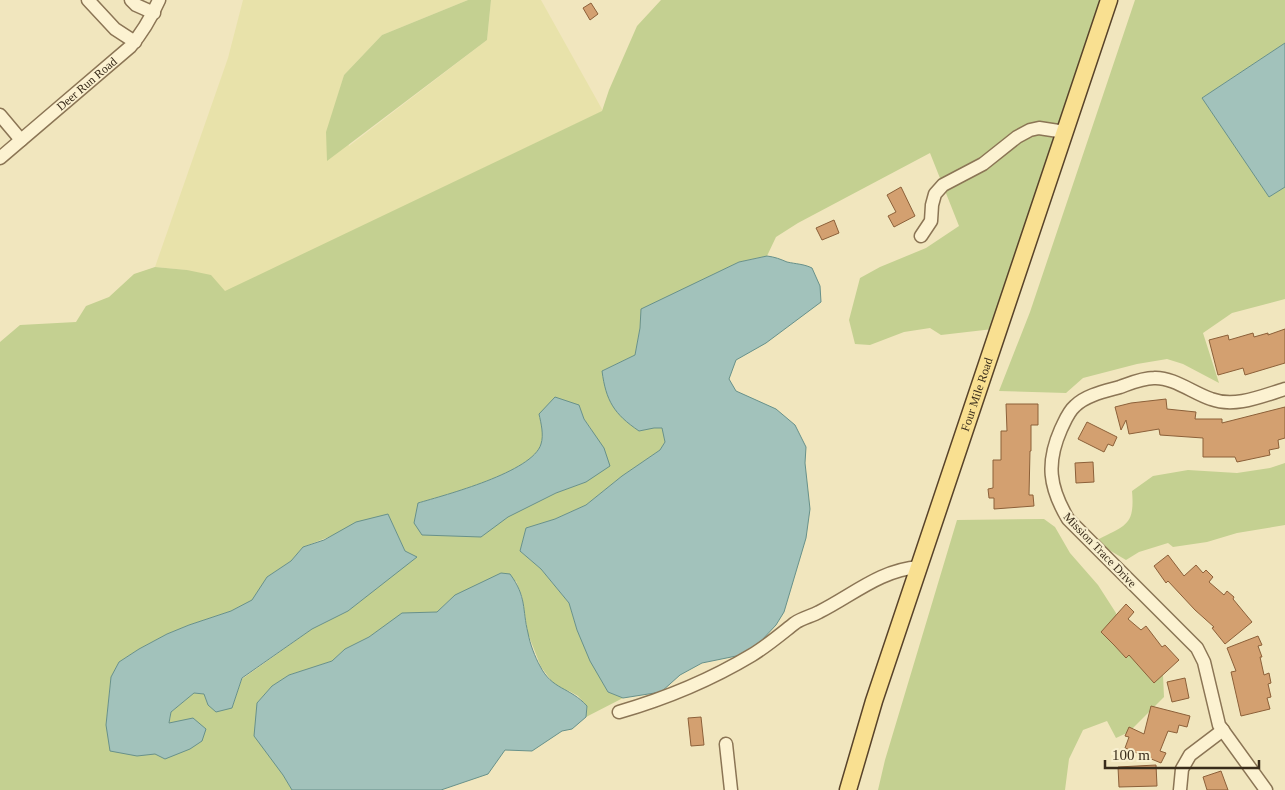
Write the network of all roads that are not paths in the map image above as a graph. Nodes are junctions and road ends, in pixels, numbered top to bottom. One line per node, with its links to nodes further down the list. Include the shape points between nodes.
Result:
1 (88, 0): 6 (street, via 115,29)
2 (131, 0): 5 (street)
3 (159, 0): 5 (street, Deer Run Road)
4 (1109, 0): 8 (main road, Four Mile Road)
5 (154, 13): 6 (street, Deer Run Road)
6 (135, 42): 9 (street, Deer Run Road)
7 (0, 115): 9 (street)
8 (1065, 132): 11 (street, via 1039,128 1030,130 983,164 943,185 935,194 931,221); 13 (main road, Four Mile Road)
9 (21, 140): 10 (street, Deer Run Road)
10 (0, 158)
11 (921, 236)
12 (1285, 389): 15 (street, Mission Trace Drive, via 1228,402 1212,400 1156,378 1102,392 1076,405 1066,417 1052,462 1052,482 1057,501 1068,519 1197,648 1204,662)
13 (919, 567): 14 (street, via 883,575 819,613 797,622 732,666 667,696); 18 (main road, Four Mile Road)
14 (619, 712)
15 (1222, 730): 19 (street, via 1190,755 1182,768); 20 (street, Mission Trace Drive)
16 (726, 744): 17 (street)
17 (731, 790)
18 (848, 790)
19 (1180, 790)
20 (1266, 790)

